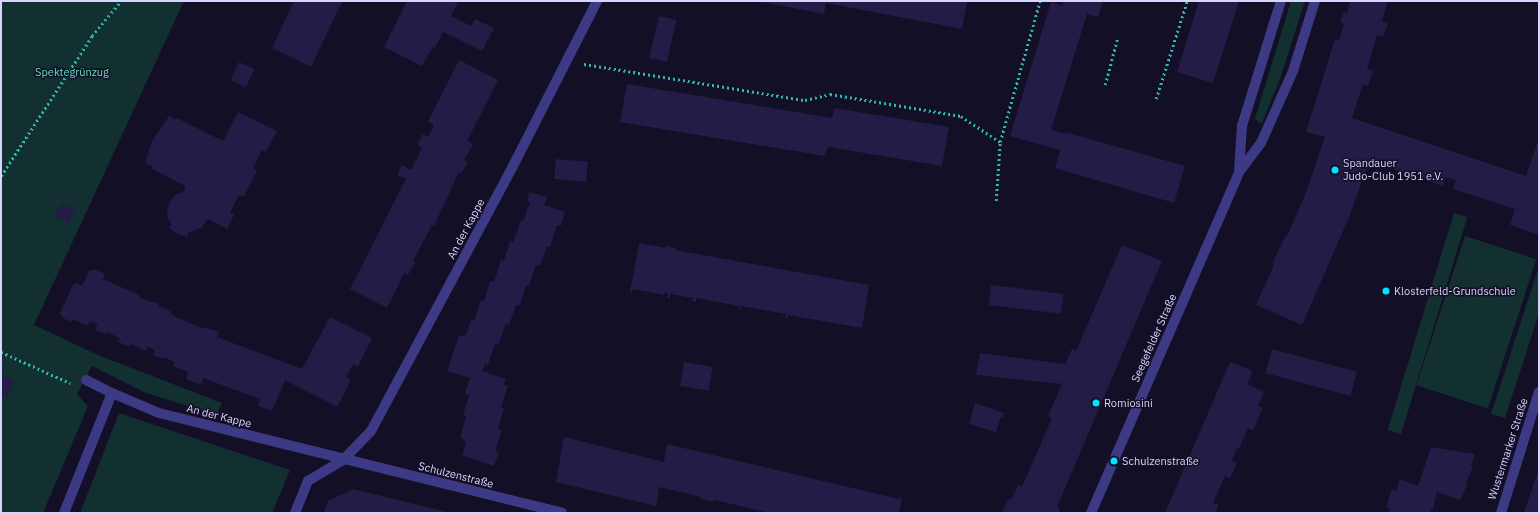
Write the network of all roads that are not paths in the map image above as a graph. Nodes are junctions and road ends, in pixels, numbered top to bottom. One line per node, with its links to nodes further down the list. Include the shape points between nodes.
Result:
1 (597, 1): 8 (street, An der Kappe, via 513,166 371,431)
2 (1281, 1): 4 (street, Seegefelder Straße, via 1242,126)
3 (1314, 1): 4 (street, Seegefelder Straße, via 1293,71 1260,143)
4 (1239, 172): 12 (street, Seegefelder Straße)
5 (86, 380): 7 (street, An der Kappe)
6 (1539, 392): 13 (street, Wustermarker Straße)
7 (112, 394): 8 (street, An der Kappe, via 159,413); 9 (street)
8 (343, 460): 10 (street, An der Kappe, via 308,481); 11 (street, Schulzenstraße)
9 (64, 513)
10 (295, 513)
11 (562, 513)
12 (1091, 513)
13 (1501, 513)

